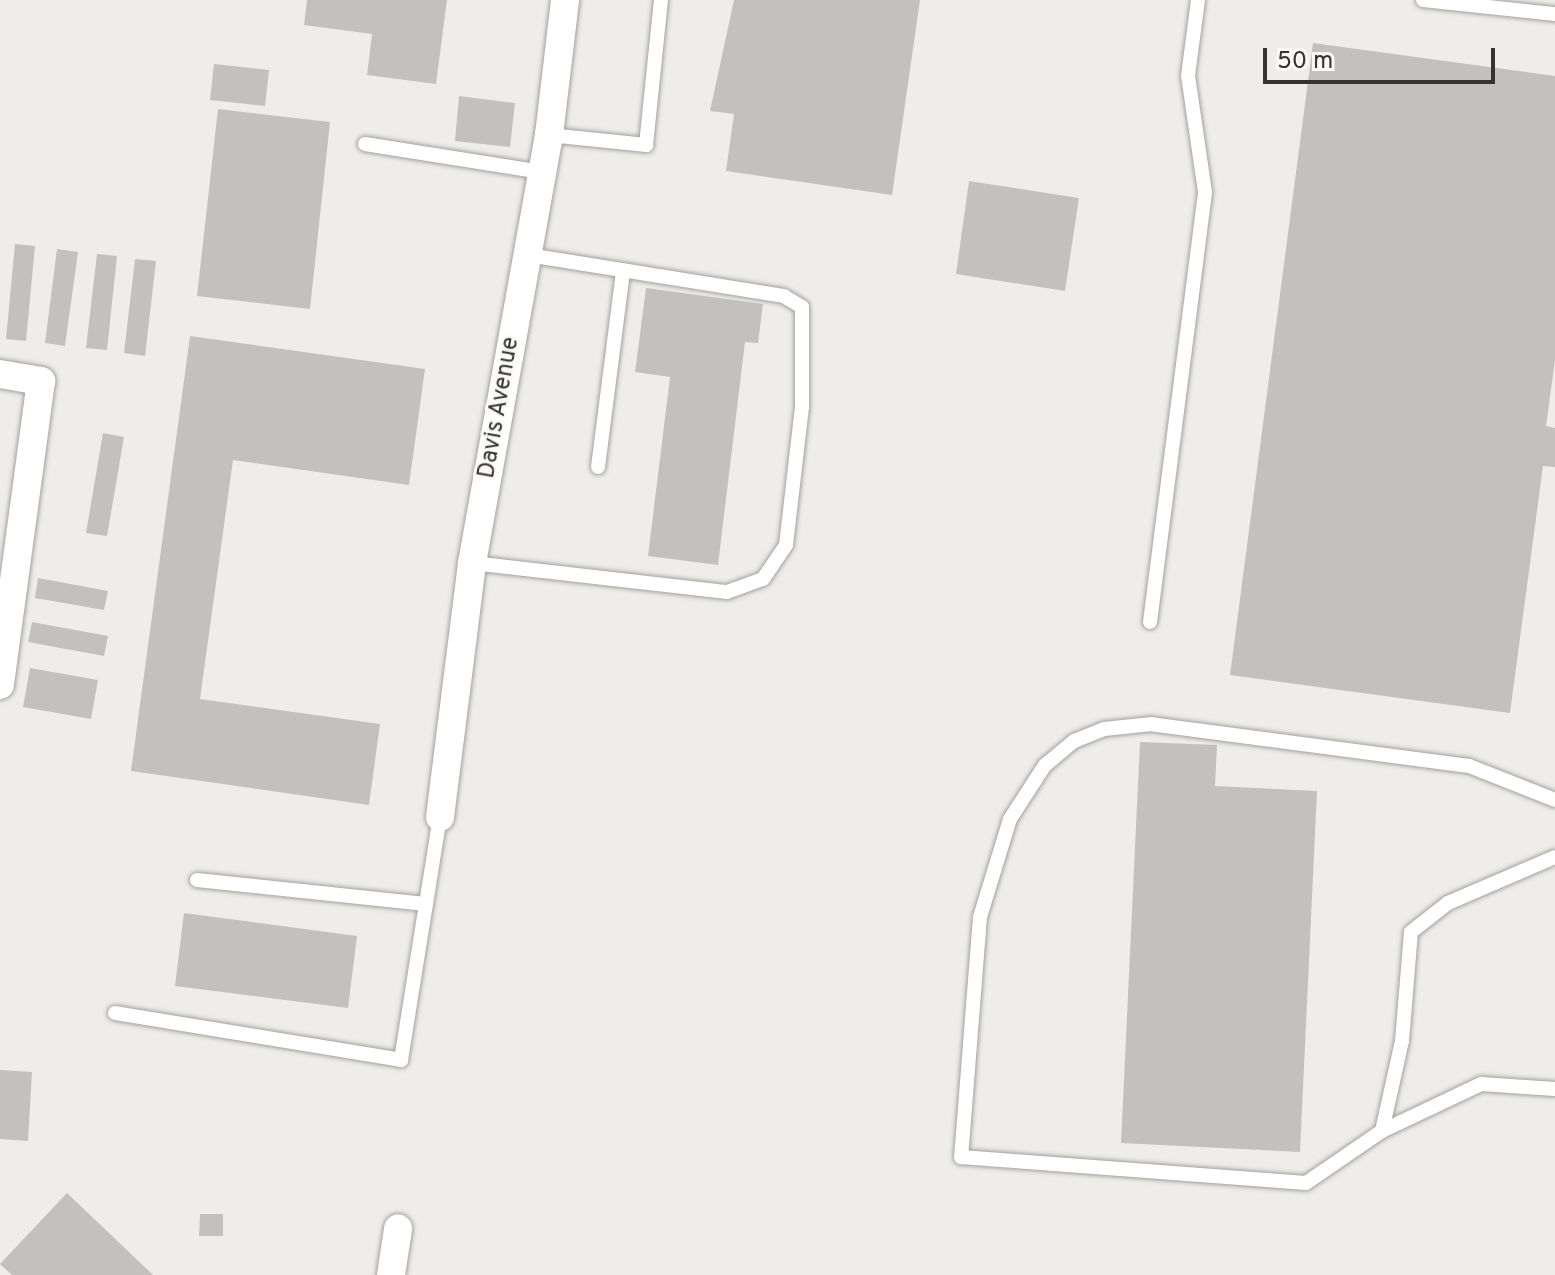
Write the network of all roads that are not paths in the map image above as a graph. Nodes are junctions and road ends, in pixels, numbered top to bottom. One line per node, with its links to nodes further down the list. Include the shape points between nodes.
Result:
1 (565, 0): 6 (street, Davis Avenue)
2 (661, 0): 6 (lane, via 646,145)
3 (1198, 0): 14 (lane, via 1188,76 1205,192)
4 (1423, 0): 5 (lane)
5 (1555, 14)
6 (549, 135): 8 (street, Davis Avenue)
7 (365, 144): 8 (lane)
8 (542, 172): 9 (street, Davis Avenue)
9 (527, 255): 10 (lane); 13 (street, Davis Avenue)
10 (623, 271): 12 (lane); 13 (lane, via 784,296 808,317 786,545 777,567 749,586 714,592)
11 (0, 374): 15 (street, via 41,381)
12 (598, 467)
13 (472, 563): 17 (street, Davis Avenue)
14 (1150, 622)
15 (0, 685)
16 (1555, 800): 23 (lane, via 1469,766 1152,724 1104,729 1074,741 1045,765 1010,819 980,917 961,1157 1306,1183)
17 (440, 817): 20 (lane)
18 (1555, 857): 23 (lane, via 1448,903 1411,932 1402,1041)
19 (197, 880): 20 (lane)
20 (426, 904): 21 (lane, via 401,1060)
21 (115, 1013)
22 (1555, 1089): 23 (lane, via 1481,1084)
23 (1382, 1131)
24 (398, 1229): 25 (street)
25 (391, 1275)

